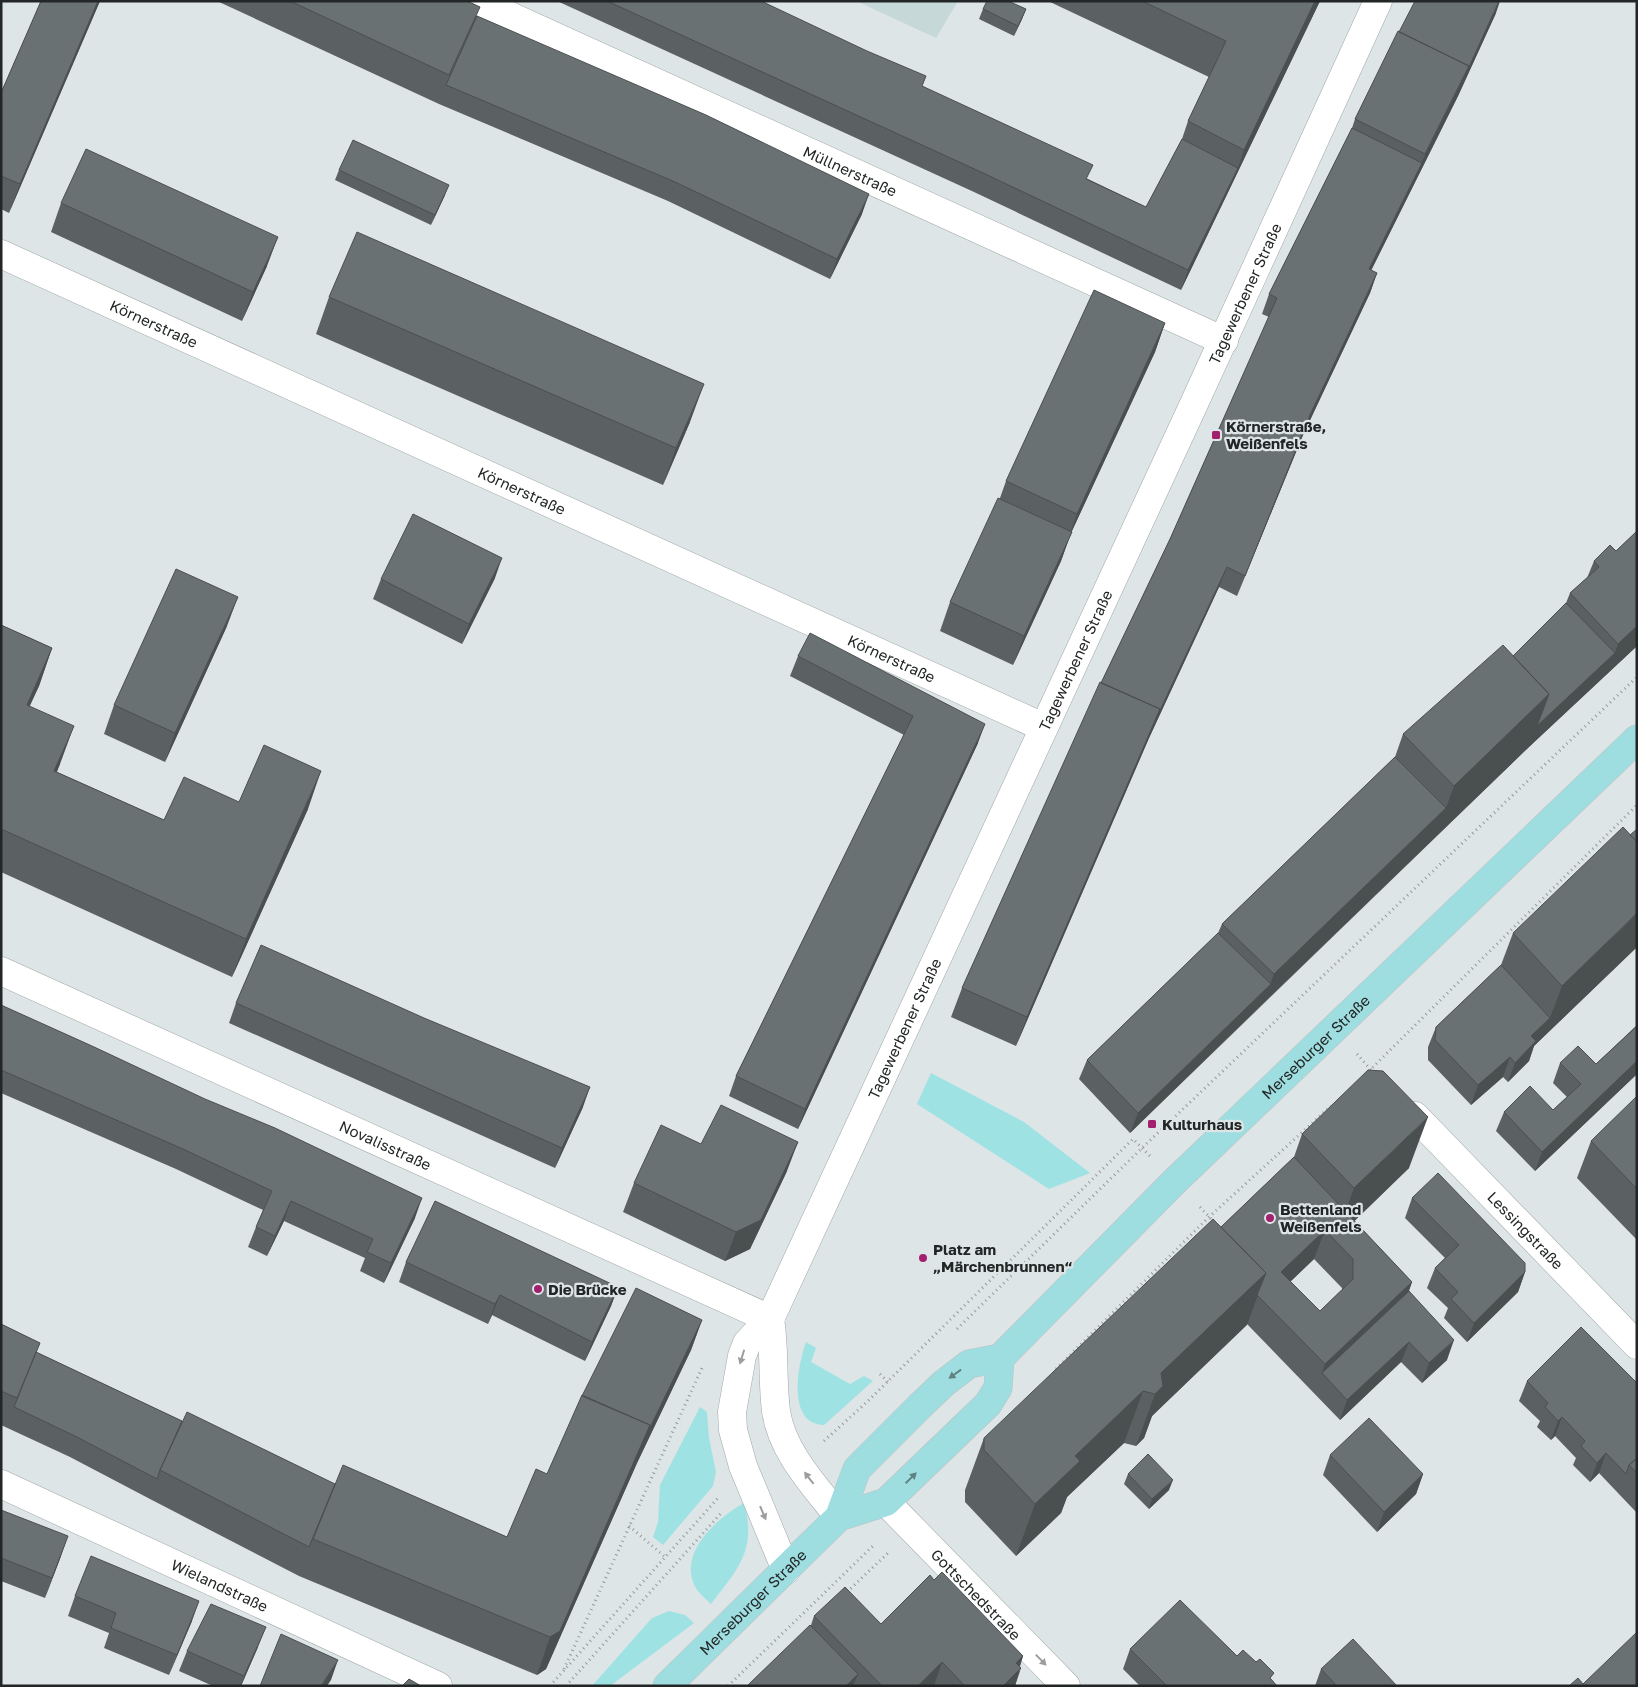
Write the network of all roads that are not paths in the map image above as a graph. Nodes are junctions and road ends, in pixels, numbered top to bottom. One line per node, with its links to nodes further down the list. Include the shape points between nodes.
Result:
1 (477, 1): 4 (street, Müllnerstraße)
2 (1378, 1): 4 (street, Tagewerbener Straße)
3 (1, 254): 5 (street, Körnerstraße)
4 (1224, 341): 5 (street, Tagewerbener Straße)
5 (1043, 727): 9 (street, Tagewerbener Straße)
6 (1637, 739): 11 (main road, Merseburger Straße, via 1332,1028)
7 (1, 971): 9 (street, Novalisstraße)
8 (1415, 1116): 10 (street, Lessingstraße)
9 (770, 1319): 14 (street, one-way to 9, via 794,1456 780,1426 776,1412); 15 (street, one-way to 15, via 747,1343 732,1412 736,1446)
10 (1637, 1345)
11 (1000, 1358): 13 (main road, Merseburger Straße, one-way to 11, via 988,1404 998,1388); 14 (main road, Merseburger Straße, one-way to 14, via 969,1364 920,1406 857,1469)
12 (1, 1484): 16 (street, Wielandstraße)
13 (900, 1516): 14 (main road, Merseburger Straße); 18 (street, Gottschedstraße, one-way to 18)
14 (839, 1517): 15 (main road, Merseburger Straße)
15 (786, 1570): 17 (main road, Merseburger Straße)
16 (438, 1686)
17 (667, 1686)
18 (1066, 1686)

